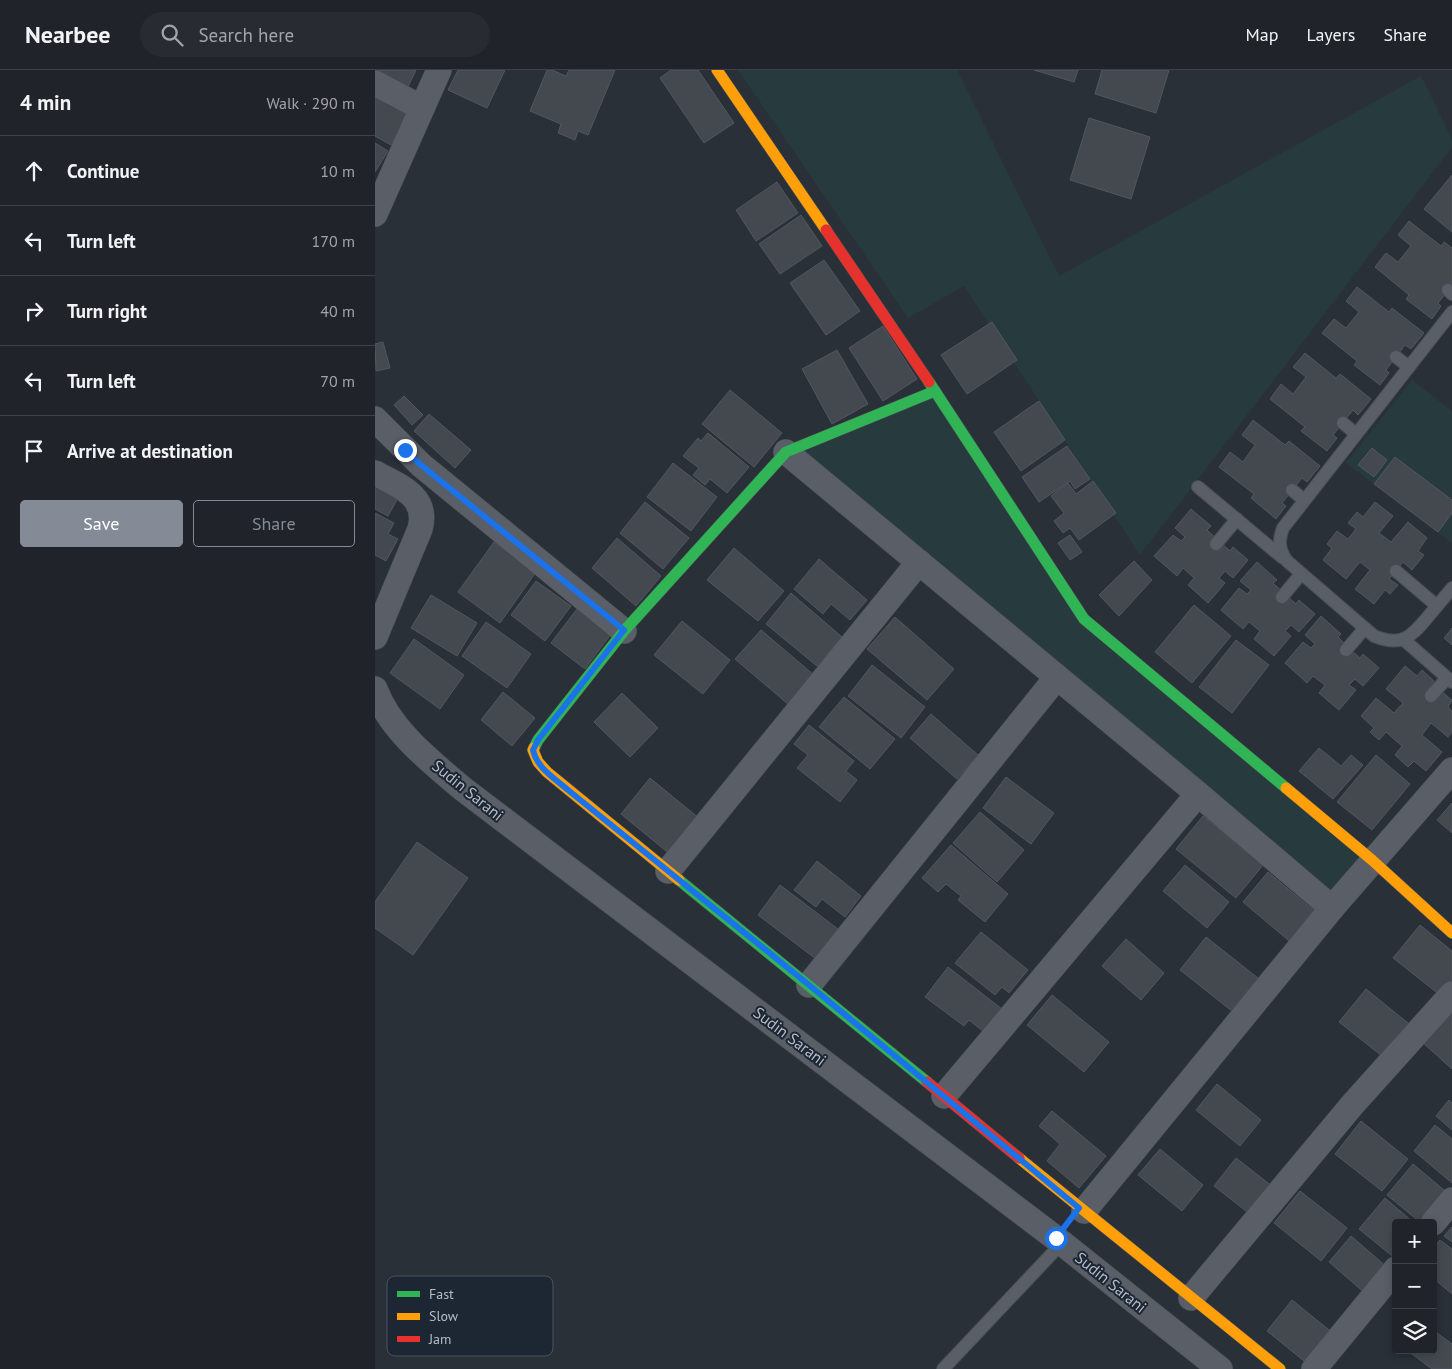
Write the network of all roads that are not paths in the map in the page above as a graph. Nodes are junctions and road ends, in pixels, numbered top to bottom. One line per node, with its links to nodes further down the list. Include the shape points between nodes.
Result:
1 (439, 70): 4 (street)
2 (717, 70): 9 (street)
3 (375, 83): 4 (street)
4 (422, 108): 5 (street)
5 (375, 214)
6 (1452, 312): 8 (lane)
7 (1396, 357): 8 (lane)
8 (1409, 367): 12 (lane)
9 (935, 390): 13 (street); 38 (street, via 1084,619)
10 (375, 419): 28 (street, via 421,465)
11 (1343, 423): 12 (lane)
12 (1356, 434): 17 (lane)
13 (786, 452): 21 (street); 28 (street)
14 (375, 473): 29 (street, via 416,499 422,513 422,522)
15 (1198, 487): 18 (lane)
16 (1292, 490): 17 (lane)
17 (1304, 500): 20 (lane, via 1280,536 1279,545)
18 (1237, 519): 19 (lane); 20 (lane)
19 (1216, 544)
20 (1287, 561): 23 (lane)
21 (919, 562): 32 (street); 39 (street)
22 (1395, 571): 26 (lane)
23 (1301, 574): 25 (lane); 27 (lane)
24 (1451, 593): 26 (lane)
25 (1282, 597)
26 (1437, 606): 30 (lane, via 1418,630)
27 (1365, 628): 30 (lane, via 1383,639); 31 (lane)
28 (624, 630): 39 (street, via 533,750 535,759 545,771)
29 (375, 637)
30 (1403, 639): 33 (lane)
31 (1346, 650)
32 (1057, 677): 37 (street); 42 (street)
33 (1450, 680): 35 (lane)
34 (375, 689): 48 (street, Sudin Sarani, via 379,701 398,728 463,789)
35 (1431, 696)
36 (1452, 770): 38 (street)
37 (1198, 794): 40 (street); 44 (street)
38 (1372, 860): 40 (street); 41 (street)
39 (667, 871): 42 (street)
40 (1333, 908): 46 (street)
41 (1452, 933)
42 (809, 985): 44 (street)
43 (1452, 994): 50 (street, via 1353,1104)
44 (944, 1096): 46 (street)
45 (1452, 1200): 47 (street)
46 (1081, 1209): 48 (street); 50 (street)
47 (1436, 1219)
48 (1059, 1241): 51 (lane); 52 (street, Sudin Sarani)
49 (1392, 1274): 54 (street)
50 (1191, 1298): 53 (street)
51 (943, 1369)
52 (1221, 1369)
53 (1280, 1369)
54 (1314, 1369)

